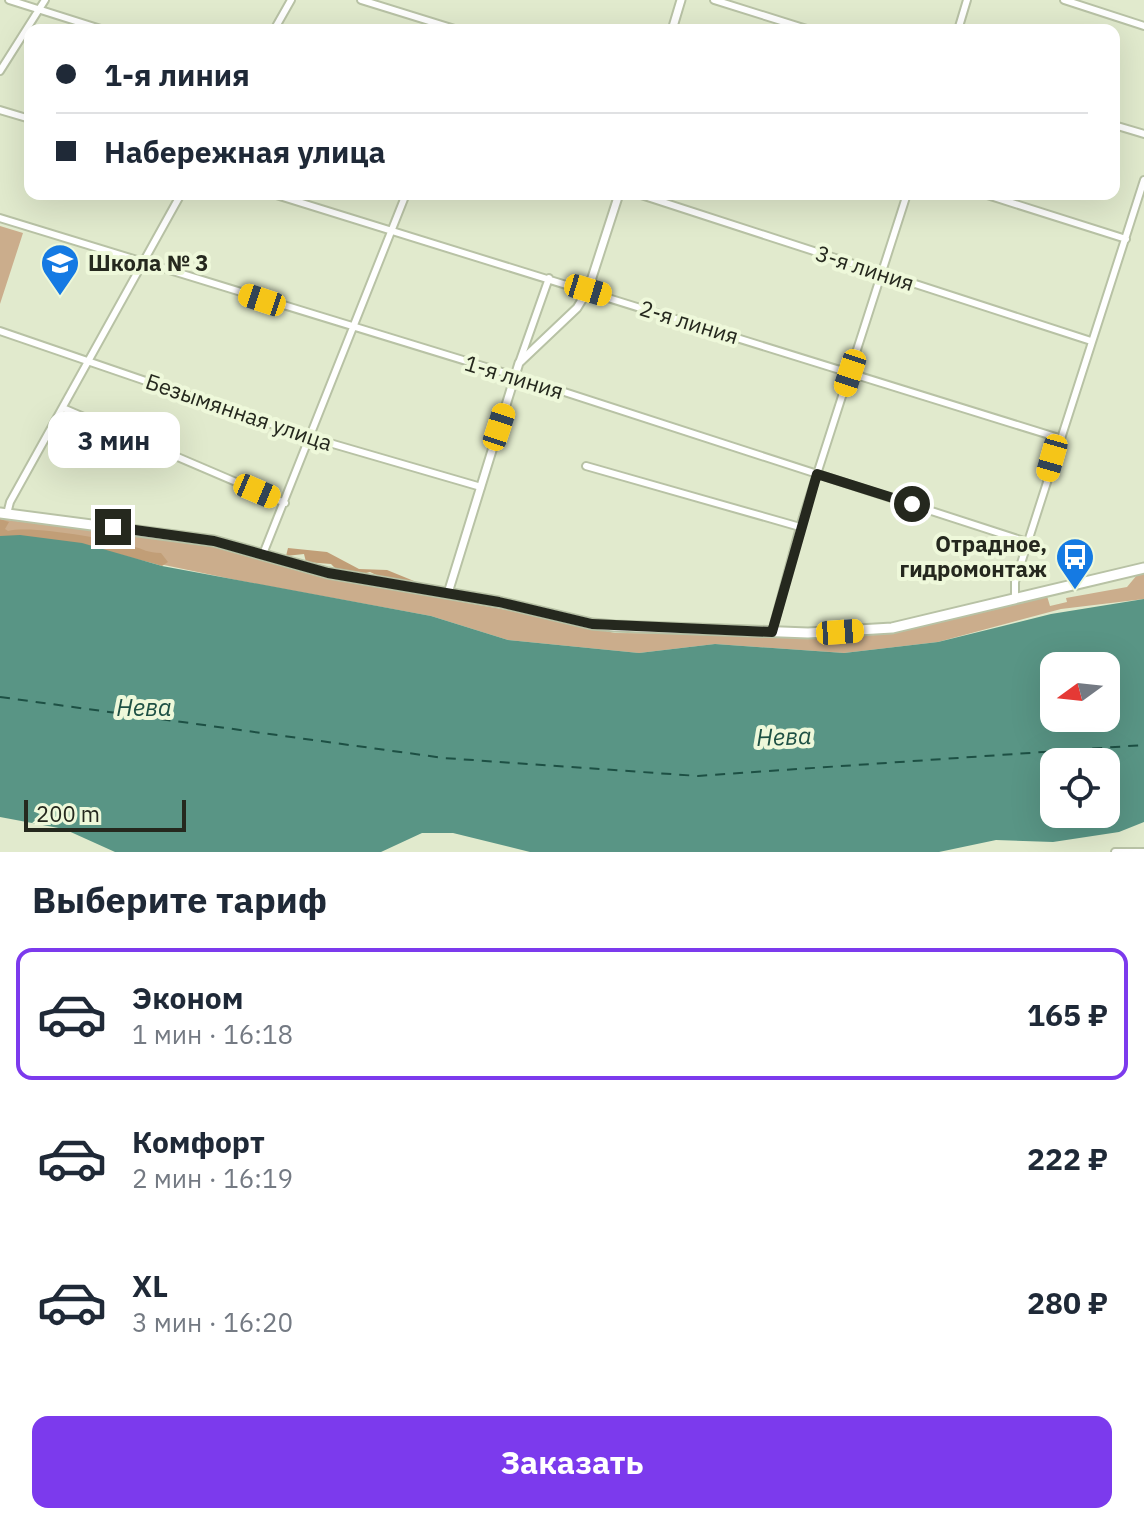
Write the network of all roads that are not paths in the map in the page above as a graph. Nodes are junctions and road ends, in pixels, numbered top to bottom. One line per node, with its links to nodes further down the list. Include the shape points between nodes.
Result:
1 (9, 0): 9 (street)
2 (45, 0): 9 (street)
3 (291, 0): 12 (street)
4 (361, 0): 13 (street)
5 (681, 0): 14 (street)
6 (714, 0): 15 (street)
7 (967, 0): 16 (street)
8 (1064, 0): 17 (street)
9 (38, 9): 10 (street); 11 (street)
10 (29, 24)
11 (85, 24)
12 (277, 24)
13 (439, 24)
14 (674, 24)
15 (791, 24)
16 (960, 24)
17 (1144, 26)
18 (24, 32): 19 (street)
19 (0, 71)
20 (0, 110): 21 (street)
21 (24, 117)
22 (1120, 127): 23 (street)
23 (1144, 134)
24 (1144, 180): 34 (street)
25 (178, 200): 35 (street)
26 (293, 200): 33 (street, 2-я линия)
27 (404, 200): 33 (street)
28 (617, 200): 38 (street)
29 (656, 200): 36 (street, 3-я линия)
30 (905, 200): 36 (street)
31 (1003, 200): 34 (street)
32 (0, 218): 35 (street, 1-я линия)
33 (392, 230): 37 (street, 2-я линия); 39 (street)
34 (1126, 239): 41 (street)
35 (143, 263): 39 (street, 1-я линия); 42 (street)
36 (882, 274): 41 (street, 3-я линия); 44 (street)
37 (549, 278): 38 (street, 2-я линия); 43 (street)
38 (588, 290): 43 (street, via 577,308); 44 (street, 2-я линия)
39 (351, 329): 45 (street, 1-я линия); 47 (street)
40 (0, 331): 42 (street, Безымянная улица)
41 (1091, 341): 48 (street)
42 (88, 361): 46 (street); 47 (street, Безымянная улица)
43 (519, 363): 45 (street)
44 (850, 373): 48 (street, 2-я линия); 50 (street)
45 (515, 376): 50 (street, 1-я линия); 51 (street)
46 (63, 408): 52 (street); 53 (street)
47 (309, 437): 51 (street, Безымянная улица); 52 (street)
48 (1059, 438): 55 (street)
49 (586, 466): 54 (street)
50 (817, 474): 54 (street); 55 (street, 1-я линия)
51 (481, 487): 58 (street)
52 (285, 503): 56 (street)
53 (4, 513): 56 (main road, via 191,537)
54 (800, 527): 60 (street)
55 (1027, 542): 59 (street)
56 (263, 554): 58 (main road, via 328,573)
57 (1144, 568): 59 (main road)
58 (448, 593): 60 (main road, via 592,624)
59 (1015, 599): 60 (main road, via 892,628)
60 (772, 632)
61 (1115, 852): 62 (street)
62 (1144, 852)

